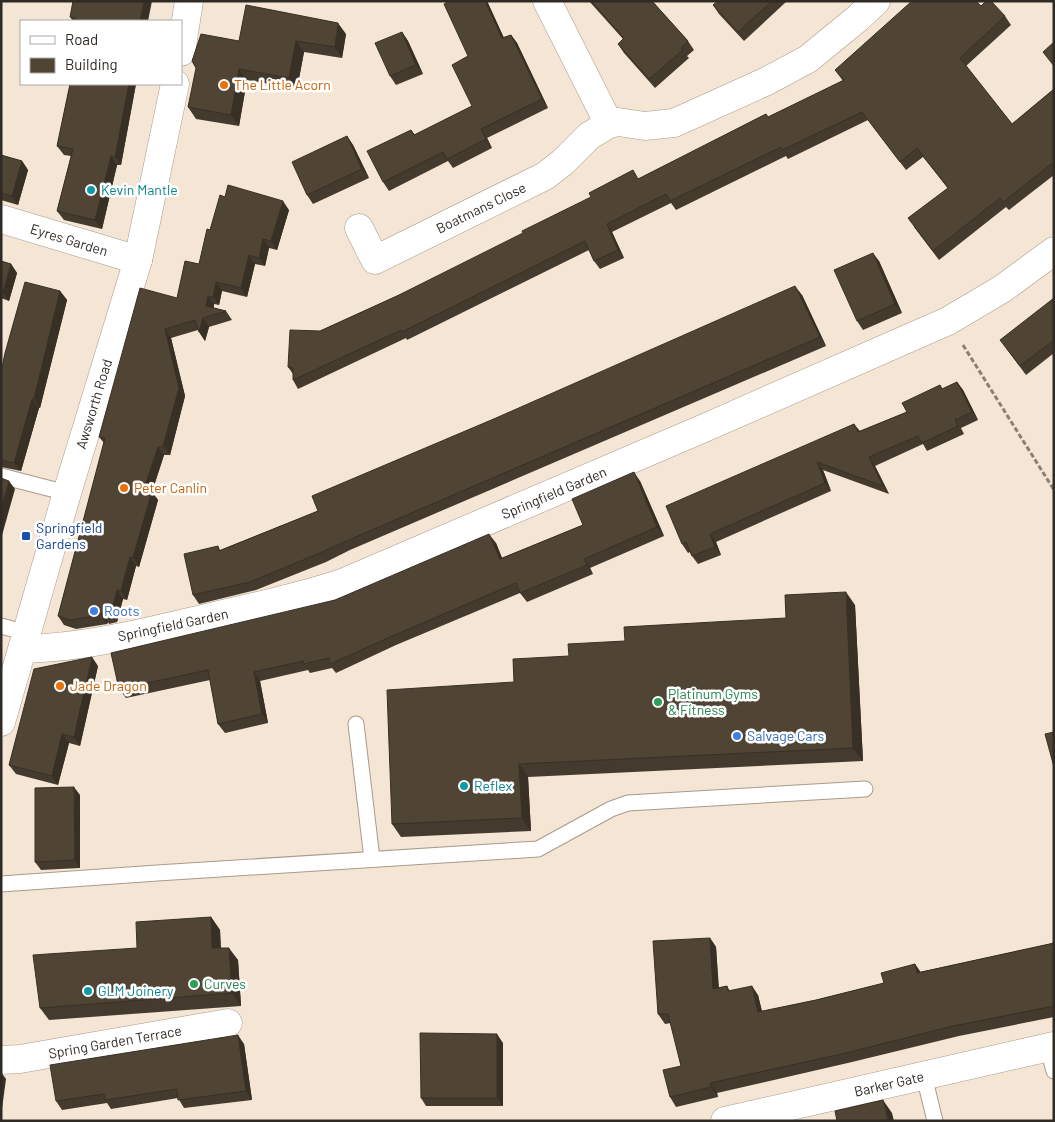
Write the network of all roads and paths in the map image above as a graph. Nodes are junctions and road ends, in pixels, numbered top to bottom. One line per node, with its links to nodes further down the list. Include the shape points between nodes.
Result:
1 (189, 1): 4 (street)
2 (547, 1): 6 (street)
3 (876, 1): 6 (street, via 808,59 720,103 674,123 645,126 618,122)
4 (182, 46)
5 (175, 85): 10 (street, Awsworth Road)
6 (608, 124): 8 (street, Boatmans Close, via 589,136 545,176 375,260)
7 (1, 219): 10 (street, Eyres Garden)
8 (359, 228)
9 (1054, 251): 11 (street, Springfield Garden, via 1002,289)
10 (138, 260): 14 (street, Awsworth Road)
11 (948, 321): 13 (path); 16 (street, Springfield Garden, via 675,441 311,593 164,628 76,644 44,648)
12 (1, 476): 14 (lane)
13 (1054, 490)
14 (67, 493): 16 (street, Awsworth Road)
15 (1, 626): 16 (lane)
16 (25, 641): 17 (street, Awsworth Road)
17 (6, 686): 18 (street, Awsworth Road)
18 (1, 722)
19 (356, 724): 21 (lane)
20 (865, 789): 21 (lane, via 628,803 538,849)
21 (372, 859): 22 (lane)
22 (1, 884)
23 (228, 1023): 25 (street, Spring Garden Terrace)
24 (1052, 1055): 26 (street, Barker Gate)
25 (1, 1060)
26 (924, 1076): 27 (street, Barker Gate); 28 (lane)
27 (724, 1121)
28 (935, 1121)

